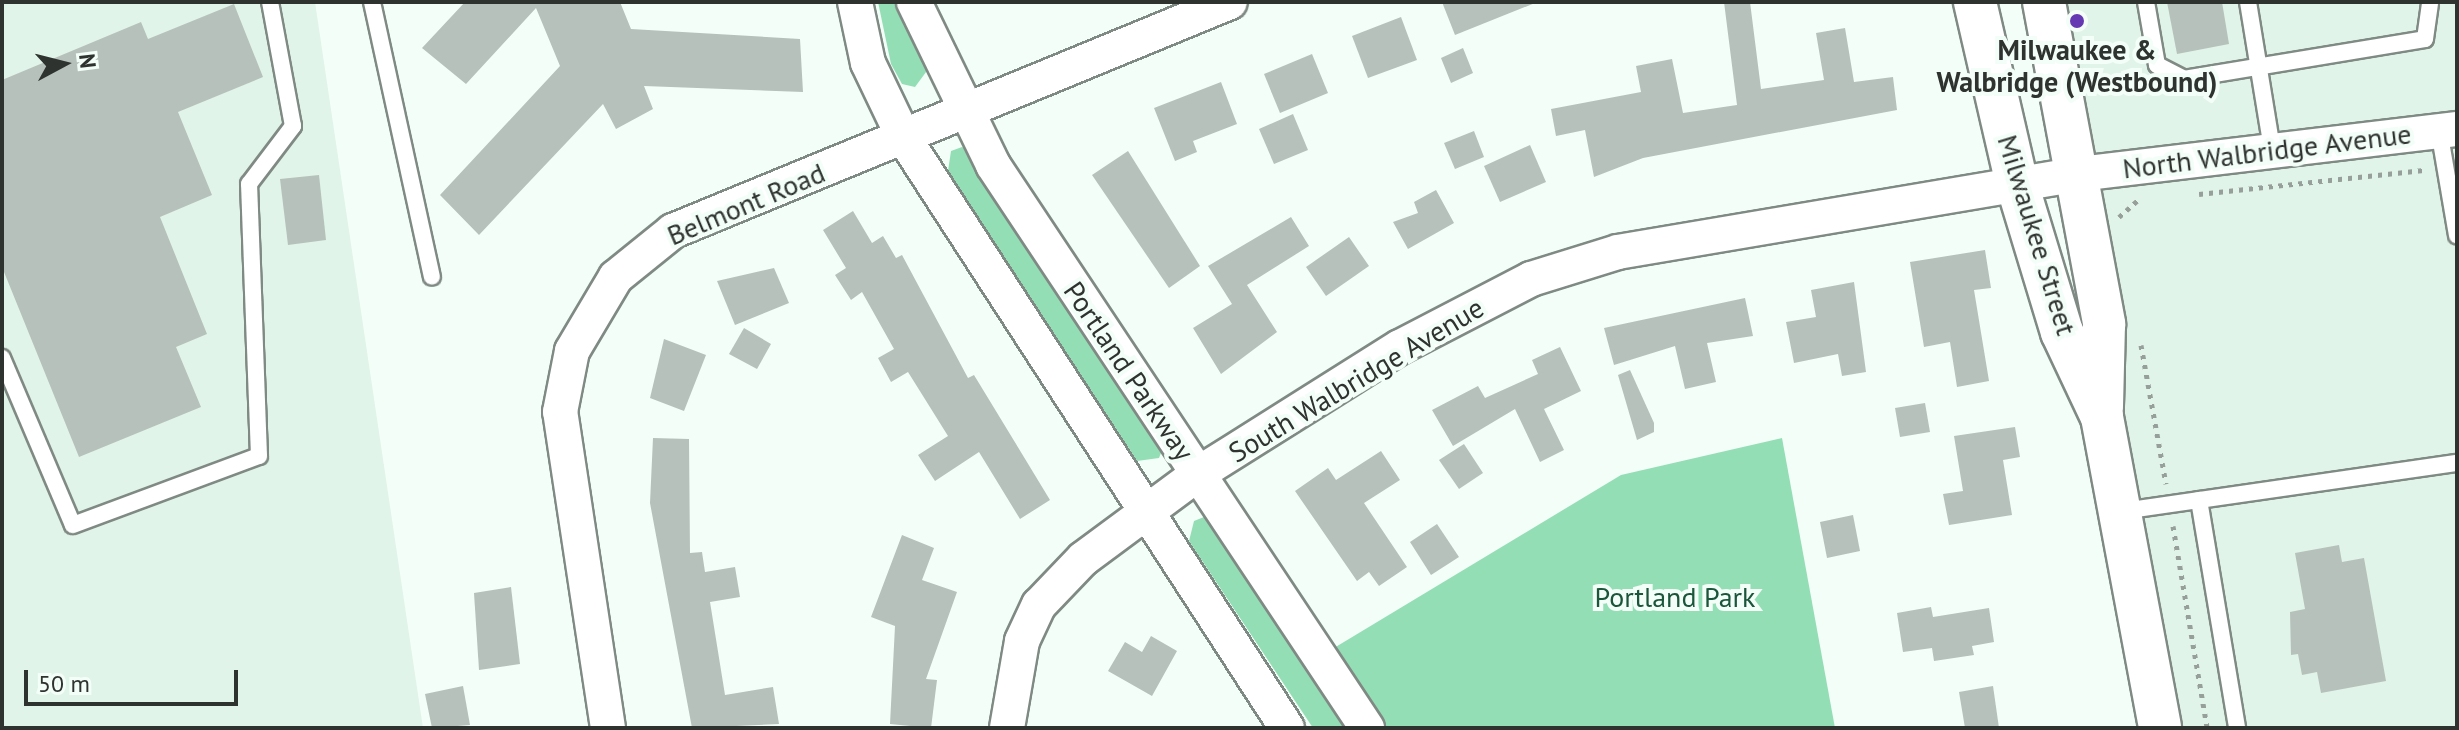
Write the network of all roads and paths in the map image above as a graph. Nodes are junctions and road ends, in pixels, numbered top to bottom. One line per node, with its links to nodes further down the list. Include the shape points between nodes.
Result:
1 (270, 2): 25 (lane, via 293,126 249,184 259,456 73,525)
2 (372, 2): 23 (lane)
3 (855, 2): 14 (street, via 868,63)
4 (914, 2): 12 (street, Portland Parkway)
5 (1230, 2): 12 (street, Belmont Road)
6 (1975, 2): 18 (street, Milwaukee Street)
7 (2044, 2): 17 (street, Milwaukee Street)
8 (2146, 2): 11 (lane, via 2157,65 2184,79)
9 (2248, 2): 11 (lane)
10 (2430, 2): 11 (lane, via 2425,39)
11 (2263, 66): 15 (lane)
12 (962, 111): 14 (street, Belmont Road); 28 (street, Portland Parkway)
13 (2448, 130): 15 (street, North Walbridge Avenue); 16 (lane)
14 (904, 138): 31 (street); 33 (street, Belmont Road, via 673,231 616,277 584,323 563,381 560,444)
15 (2272, 148): 17 (street, North Walbridge Avenue)
16 (2446, 168): 19 (path); 22 (lane)
17 (2078, 174): 18 (street, South Walbridge Avenue); 26 (street, Milwaukee Street, via 2104,324)
18 (2017, 184): 26 (street, Milwaukee Street, via 2062,332); 28 (street, South Walbridge Avenue, via 1618,252 1531,279 1400,347)
19 (2184, 195)
20 (2156, 198): 21 (path, via 2123,209)
21 (2120, 231)
22 (2457, 235)
23 (432, 277)
24 (2140, 337): 30 (path)
25 (2, 358)
26 (2102, 417): 32 (street, Milwaukee Street)
27 (2457, 463): 29 (lane)
28 (1198, 474): 31 (street, South Walbridge Avenue); 36 (street, Portland Parkway)
29 (2199, 500): 30 (lane); 39 (lane)
30 (2170, 504): 32 (lane); 38 (path)
31 (1144, 511): 34 (street, South Walbridge Avenue, via 1039,605 1022,641); 35 (street)
32 (2123, 511): 37 (street, Milwaukee Street)
33 (608, 728)
34 (1007, 728)
35 (1287, 728)
36 (1367, 728)
37 (2160, 728)
38 (2207, 728)
39 (2237, 728)

